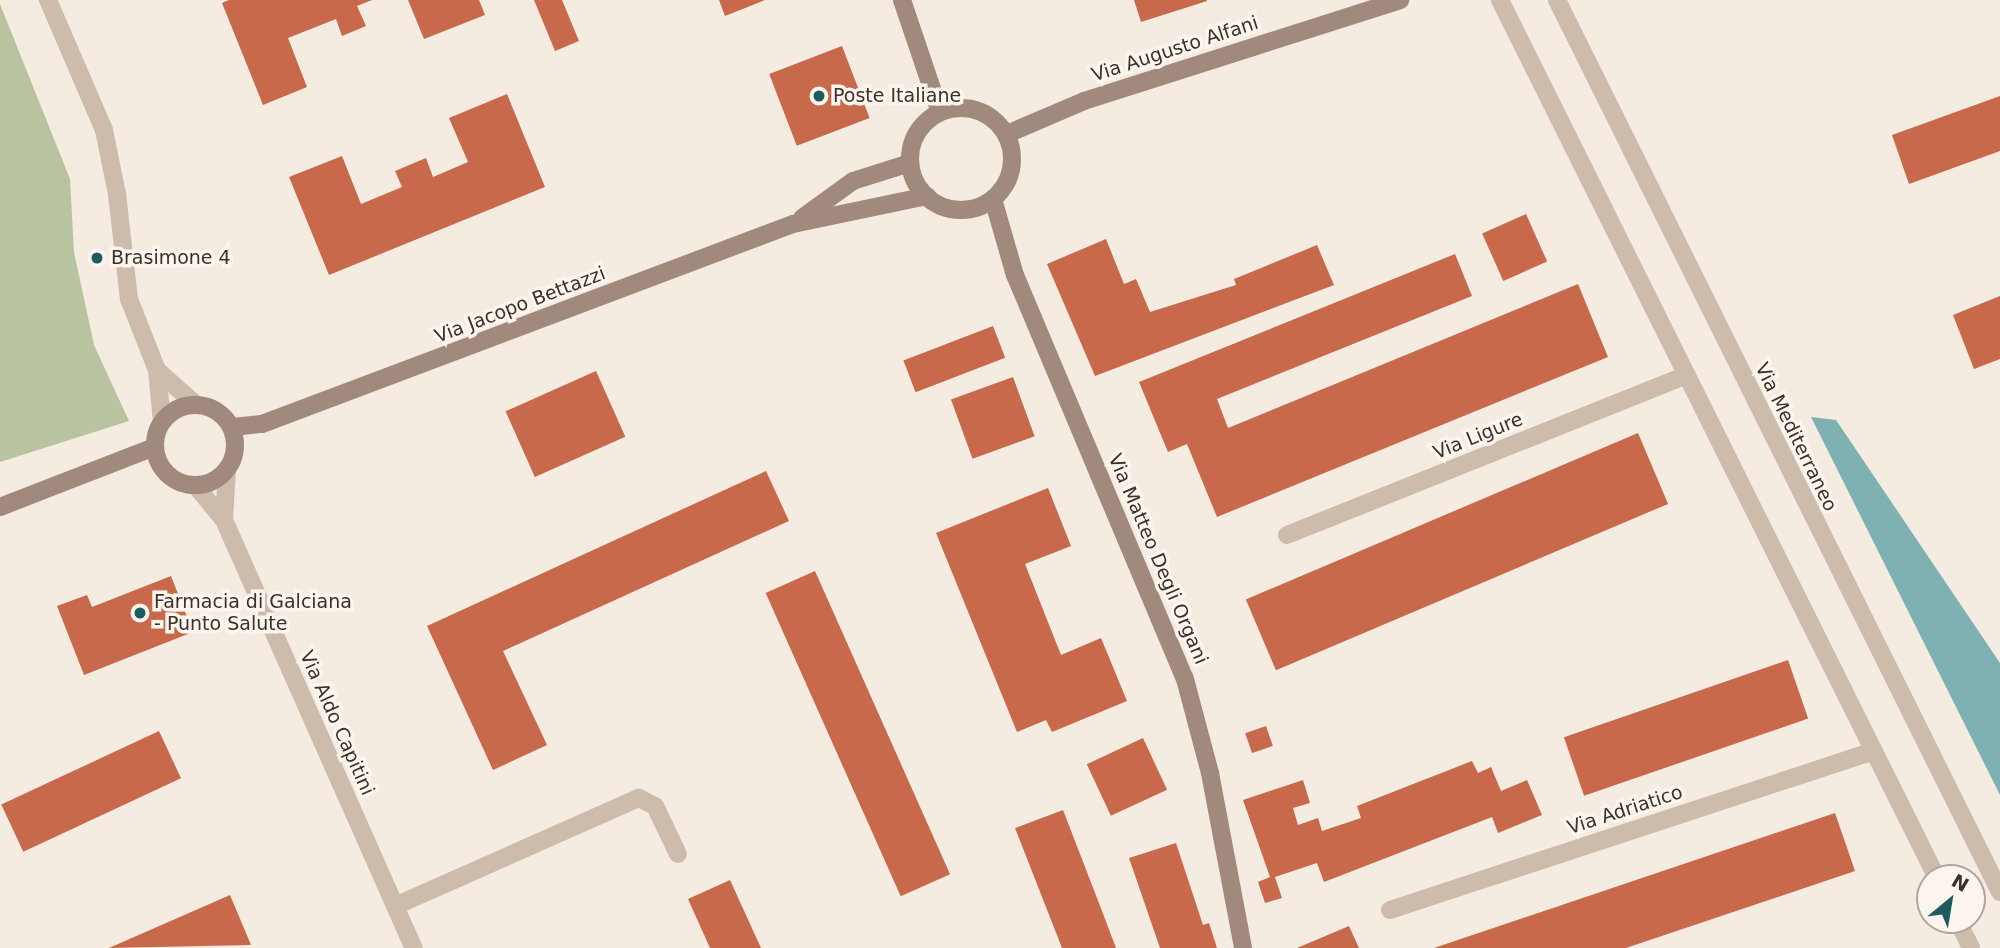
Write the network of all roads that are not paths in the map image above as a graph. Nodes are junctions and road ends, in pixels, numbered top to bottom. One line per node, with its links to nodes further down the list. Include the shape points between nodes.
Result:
1 (48, 0): 12 (street, via 104,130 129,299)
2 (902, 0): 6 (street)
3 (1400, 0): 7 (street, Via Augusto Alfani, via 1084,101)
4 (1500, 0): 13 (street)
5 (1557, 0): 30 (street, Via Mediterraneo)
6 (940, 112): 7 (street, via 970,108 997,122); 8 (street, via 917,132)
7 (1007, 134): 10 (street, via 1011,169)
8 (910, 163): 9 (street); 11 (street, Via Jacopo Bettazzi, via 853,181)
9 (927, 197): 10 (street, via 945,207 966,210); 11 (street, Via Jacopo Bettazzi)
10 (993, 200): 34 (street, Via Matteo Degli Organi, via 1015,275 1185,679 1210,773)
11 (793, 224): 16 (street, Via Jacopo Bettazzi)
12 (157, 370): 14 (street); 15 (street)
13 (1685, 376): 26 (street, Via Ligure); 27 (street)
14 (195, 404): 15 (street, via 182,406); 17 (street, via 217,410)
15 (162, 422): 18 (street)
16 (262, 424): 17 (street, Via Jacopo Bettazzi); 19 (street, Via Jacopo Bettazzi)
17 (232, 427): 19 (street)
18 (155, 447): 20 (street); 21 (street)
19 (236, 448): 22 (street, Via Jacopo Bettazzi)
20 (126, 462): 21 (street); 24 (street)
21 (161, 466): 23 (street, via 176,480)
22 (227, 470): 23 (street); 25 (street, Via Aldo Capitini)
23 (195, 485): 25 (street, Via Aldo Capitini)
24 (0, 508)
25 (224, 520): 31 (street, Via Aldo Capitini)
26 (1287, 535)
27 (1874, 751): 29 (street); 32 (street, Via Adriatico)
28 (678, 854): 31 (street, via 655,806 639,798)
29 (1930, 864)
30 (2000, 892)
31 (395, 905): 33 (street, Via Aldo Capitini)
32 (1390, 910)
33 (414, 948)
34 (1243, 948)

